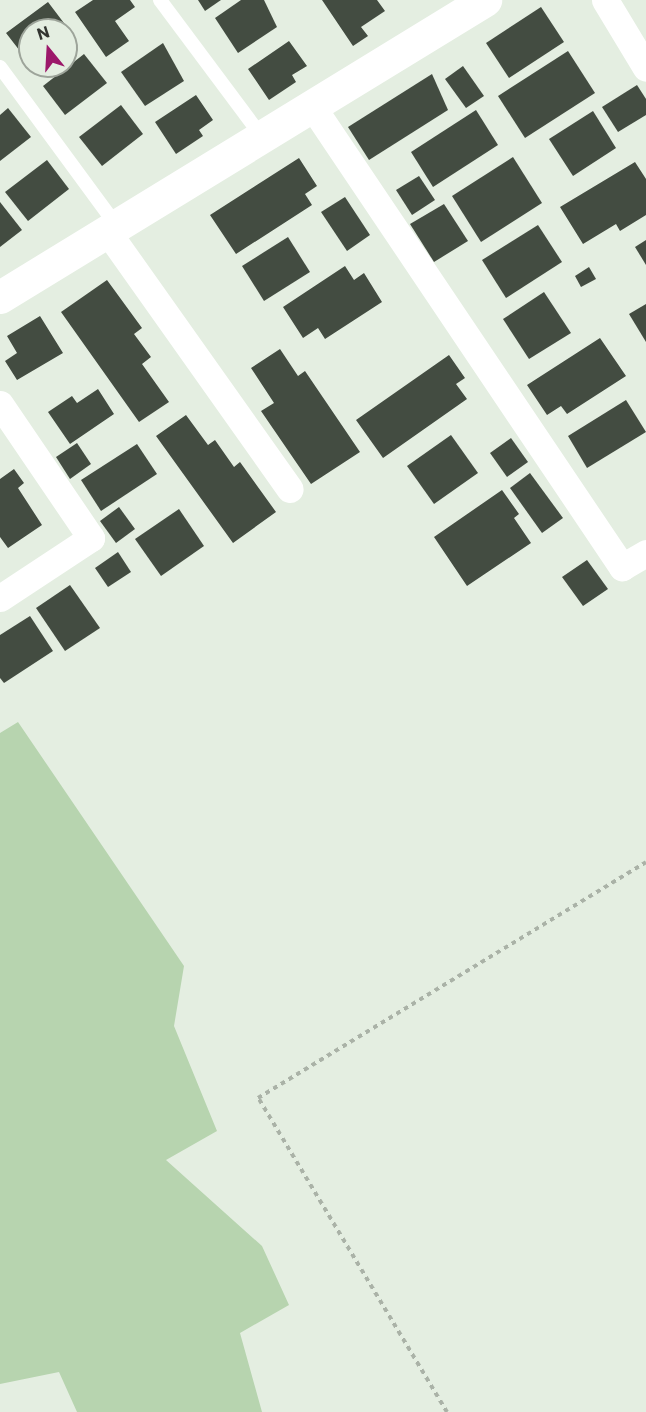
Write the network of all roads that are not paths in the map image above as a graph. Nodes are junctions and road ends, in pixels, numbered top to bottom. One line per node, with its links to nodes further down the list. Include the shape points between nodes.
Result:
1 (160, 0): 7 (lane)
2 (485, 0): 6 (street)
3 (605, 0): 5 (street)
4 (0, 67): 8 (lane)
5 (646, 68)
6 (312, 106): 7 (street); 12 (street, via 622,567)
7 (262, 137): 8 (street)
8 (112, 229): 9 (street); 11 (street)
9 (0, 297)
10 (0, 404): 13 (street, via 91,538)
11 (290, 489)
12 (646, 553)
13 (0, 598)

